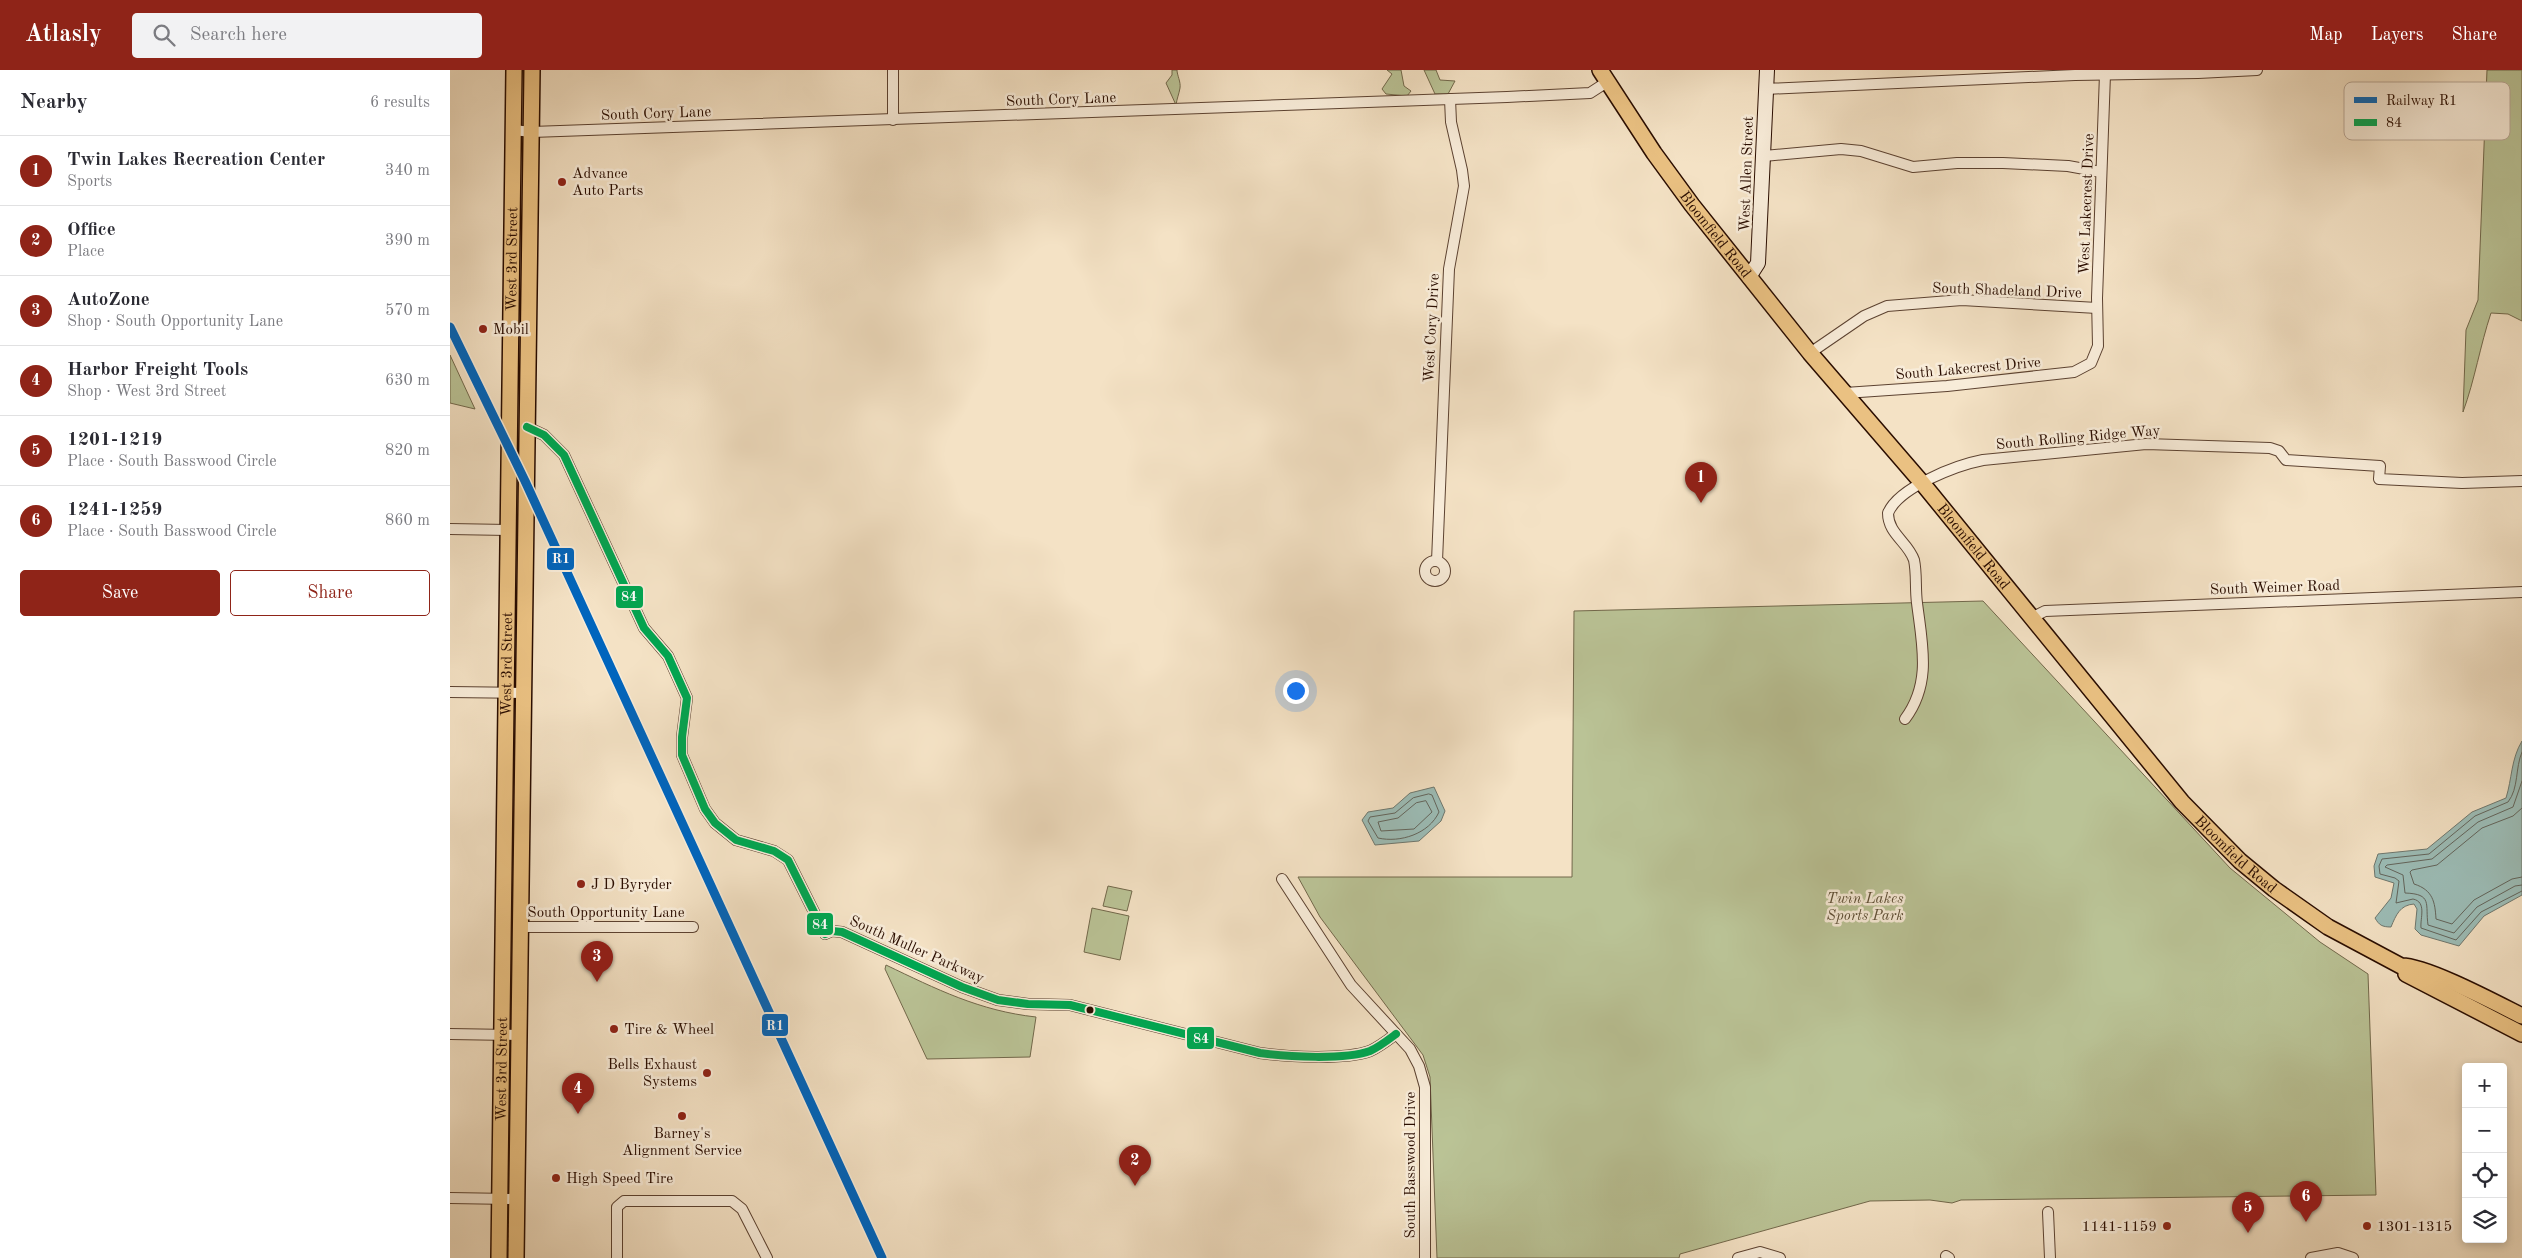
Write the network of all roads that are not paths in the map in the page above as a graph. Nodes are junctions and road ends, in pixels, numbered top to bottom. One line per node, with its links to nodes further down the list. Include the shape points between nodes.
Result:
1 (514, 70): 11 (main road, West 3rd Street)
2 (532, 70): 12 (main road, West 3rd Street)
3 (893, 70): 10 (street)
4 (1767, 70): 8 (street, West Allen Street)
5 (2257, 70): 6 (street)
6 (2106, 74): 8 (street); 14 (street, West Lakecrest Drive)
7 (1603, 76): 9 (street, South Cory Lane, via 1590,92); 15 (main road, Bloomfield Road, via 1654,153)
8 (1766, 89): 13 (street, West Allen Street)
9 (1450, 99): 10 (street, South Cory Lane); 26 (street, West Cory Drive, via 1451,122 1464,186 1449,269)
10 (893, 120): 12 (street, South Cory Lane)
11 (513, 130): 12 (street, South Cory Lane); 17 (main road, West 3rd Street)
12 (532, 132): 21 (main road, West 3rd Street)
13 (1764, 156): 14 (street, via 1841,149 1861,151 1913,167 2003,163 2068,166); 15 (street, West Allen Street, via 1758,263)
14 (2102, 172): 16 (street, West Lakecrest Drive)
15 (1749, 277): 18 (main road, Bloomfield Road)
16 (2097, 308): 18 (street, South Shadeland Drive, via 1962,300 1886,306 1864,316); 19 (street, West Lakecrest Drive, via 2097,351)
17 (510, 343): 21 (main road, via 517,401); 25 (main road, West 3rd Street)
18 (1810, 354): 20 (main road, Bloomfield Road)
19 (2091, 363): 20 (street, South Lakecrest Drive, via 2074,372)
20 (1845, 393): 23 (main road, Bloomfield Road)
21 (527, 427): 31 (main road, West 3rd Street); 42 (street, South Muller Parkway, via 544,435 564,456 644,628 668,656 687,698 682,737 685,765 705,809 715,823 736,840 774,851 788,860 825,934 842,932 998,1000 1070,1005 1260,1053 1359,1054 1378,1047)
22 (2522, 481): 23 (street, South Rolling Ridge Way, via 2462,483 2380,479 2380,466 2286,460 2279,451 2270,448 2152,444 1983,460 1966,463)
23 (1922, 484): 28 (main road, Bloomfield Road); 32 (street, via 1895,501 1888,516 1892,530 1914,560 1924,657 1919,696)
24 (450, 530): 25 (street)
25 (508, 530): 30 (main road, West 3rd Street)
26 (1436, 561)
27 (2522, 592): 28 (street, South Weimer Road, via 2045,611)
28 (2031, 618): 38 (main road, Bloomfield Road, via 2182,802 2234,855 2274,889 2328,927)
29 (450, 692): 30 (street)
30 (504, 693): 31 (street); 33 (main road, West 3rd Street)
31 (522, 693): 34 (main road, West 3rd Street)
32 (1904, 719)
33 (505, 808): 34 (main road); 43 (main road, West 3rd Street)
34 (521, 808): 36 (main road, West 3rd Street)
35 (1282, 879): 42 (street, South Basswood Drive, via 1351,985)
36 (520, 927): 37 (street, South Opportunity Lane); 43 (main road, West 3rd Street)
37 (693, 927)
38 (2401, 966): 39 (main road, Bloomfield Road, via 2434,975); 40 (main road, Bloomfield Road, via 2406,973)
39 (2522, 1016)
40 (2521, 1030)
41 (450, 1034): 43 (street)
42 (1396, 1034): 52 (street, South Basswood Drive, via 1410,1049 1426,1088)
43 (511, 1035): 45 (main road, West 3rd Street); 46 (main road, West 3rd Street)
44 (450, 1198): 45 (street)
45 (501, 1199): 46 (street); 48 (main road, West 3rd Street)
46 (517, 1199): 49 (main road, West 3rd Street)
47 (2048, 1212): 55 (street)
48 (499, 1258)
49 (516, 1258)
50 (617, 1258): 51 (street, via 616,1207 624,1201 732,1201 742,1209)
51 (767, 1258)
52 (1425, 1258)
53 (1738, 1258): 54 (street, via 1760,1252)
54 (1780, 1258)
55 (2050, 1258)
56 (2312, 1258): 57 (street, via 2338,1253)
57 (2353, 1258)

